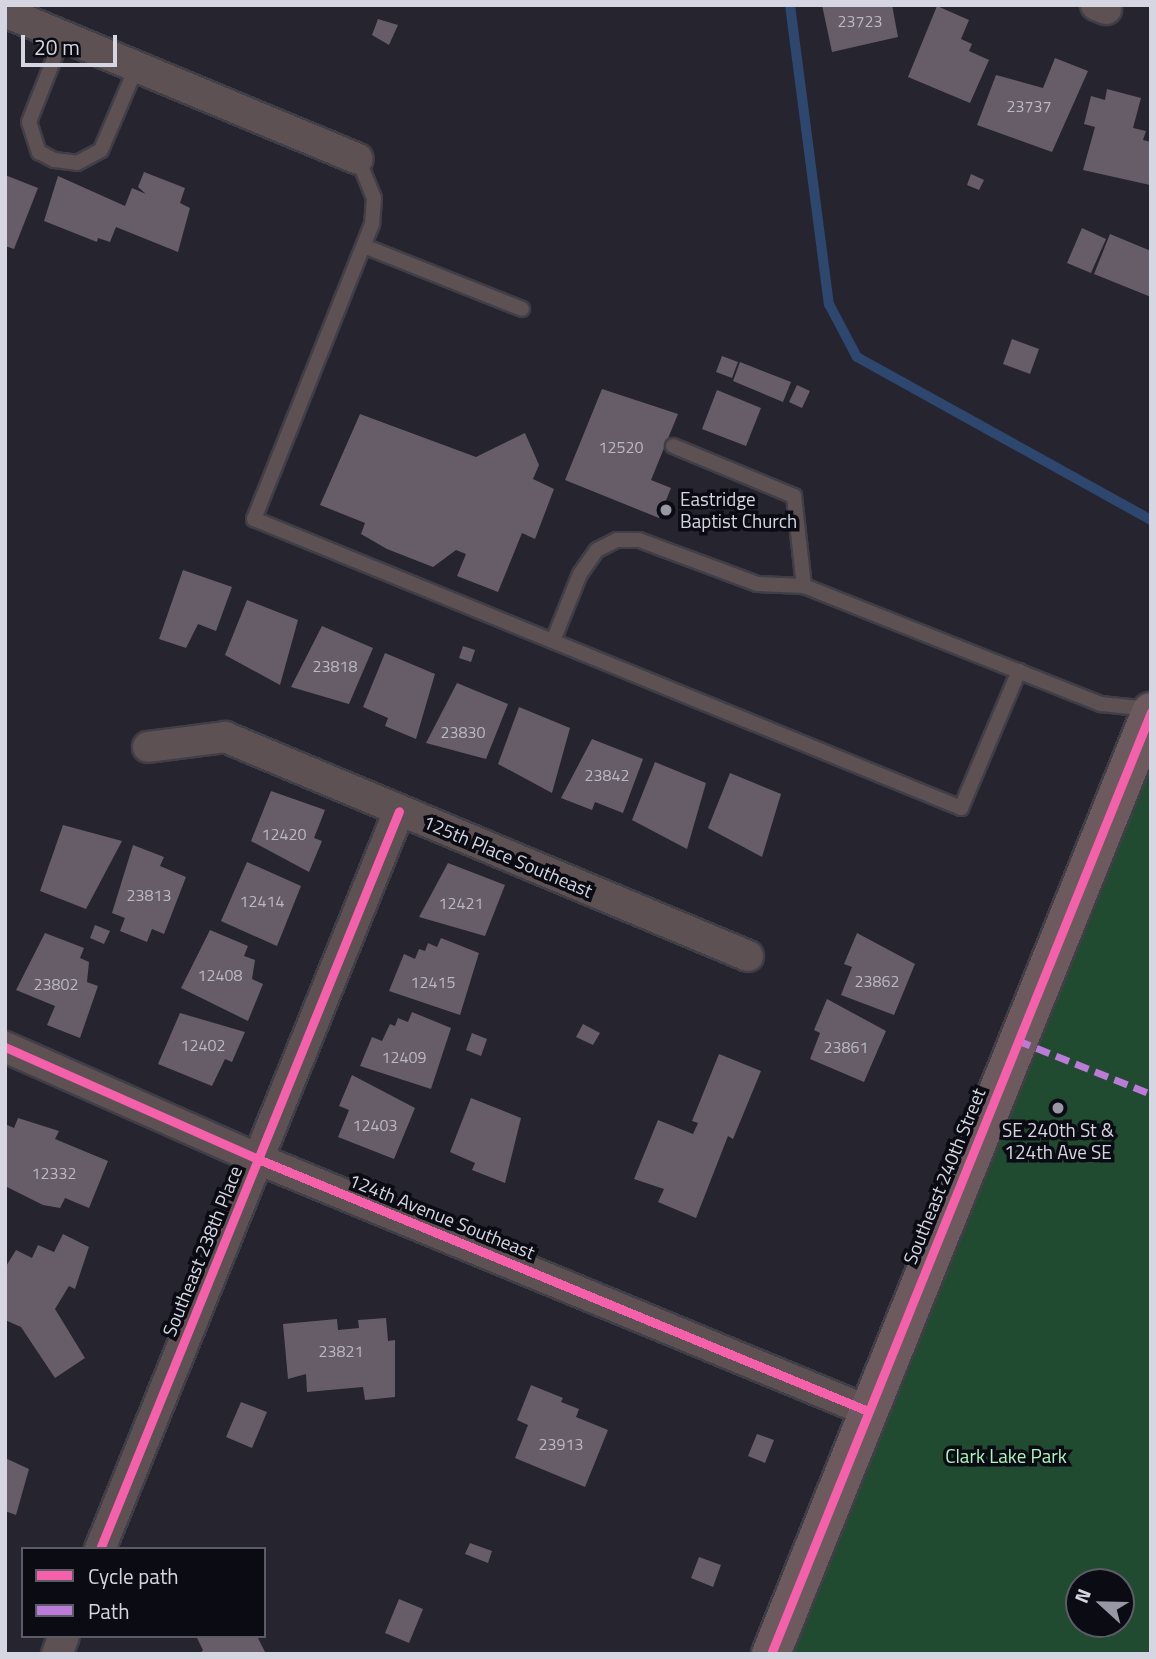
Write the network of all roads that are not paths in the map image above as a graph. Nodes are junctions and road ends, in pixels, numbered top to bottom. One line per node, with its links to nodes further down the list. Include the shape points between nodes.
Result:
1 (5, 12): 2 (street)
2 (63, 36): 3 (street); 3 (lane, via 29,122 39,152 54,160 77,163 102,150)
3 (137, 66): 4 (street)
4 (358, 159): 5 (lane, via 374,198)
5 (364, 246): 6 (lane); 9 (lane, via 254,519)
6 (522, 309)
7 (673, 446): 8 (lane, via 794,496)
8 (804, 586): 9 (lane, via 757,584 639,540 617,540 597,550 580,574); 10 (lane)
9 (554, 641): 10 (lane, via 961,808)
10 (1019, 671): 11 (lane, via 1101,704)
11 (1151, 710): 17 (main road, Southeast 240th Street)
12 (148, 747): 13 (street, 125th Place Southeast, via 225,737)
13 (399, 811): 14 (street, 125th Place Southeast); 16 (street, Southeast 238th Place)
14 (748, 956)
15 (5, 1047): 16 (street, 124th Avenue Southeast)
16 (258, 1160): 17 (street, 124th Avenue Southeast); 18 (street, Southeast 238th Place)
17 (868, 1411): 19 (main road, Southeast 240th Street)
18 (101, 1547)
19 (771, 1654)

